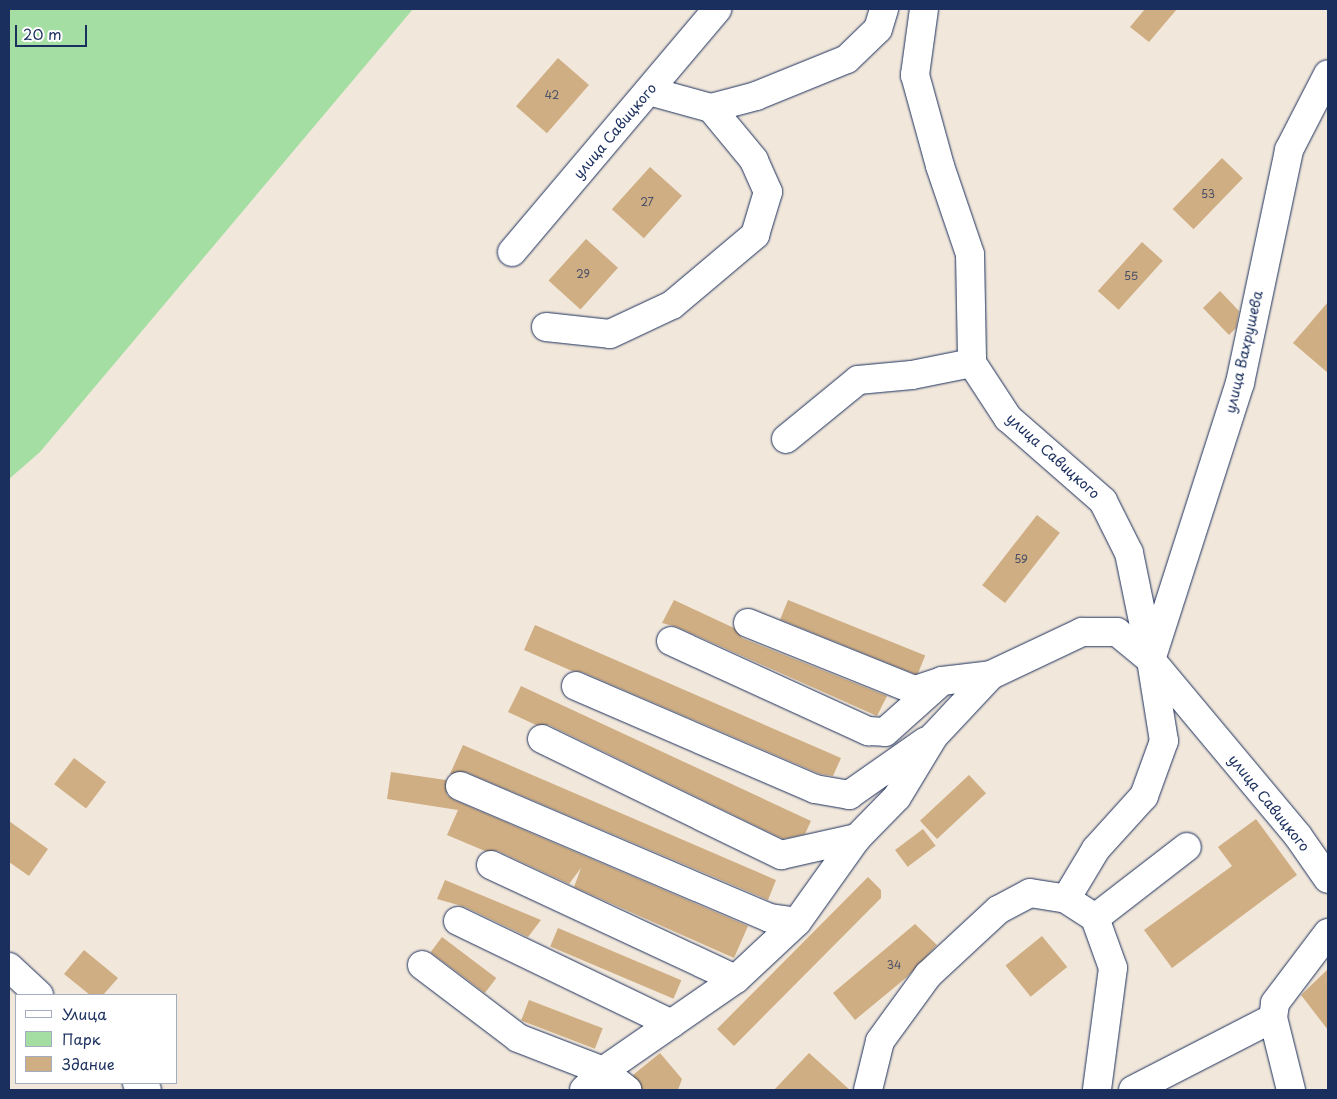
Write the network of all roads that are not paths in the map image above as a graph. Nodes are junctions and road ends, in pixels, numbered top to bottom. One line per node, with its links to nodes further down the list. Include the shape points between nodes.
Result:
1 (717, 9): 5 (street, улица Савицкого)
2 (884, 9): 6 (street, via 878,29 847,59 756,96)
3 (924, 9): 9 (street, via 915,75 940,166 970,254)
4 (1328, 74): 13 (street, улица Вахрушева, via 1289,150 1240,383)
5 (649, 91): 6 (street); 7 (street, улица Савицкого)
6 (711, 108): 8 (street, via 754,160 768,192 755,235 672,305 610,334)
7 (512, 252)
8 (546, 328)
9 (972, 363): 10 (street, via 912,375 858,380); 13 (street, улица Савицкого, via 1008,418 1103,501 1129,553)
10 (786, 439)
11 (748, 624): 15 (street, via 915,690)
12 (671, 641): 15 (street, via 868,730 885,732)
13 (1151, 660): 14 (street, via 1118,632 1082,632); 23 (street, улица Савицкого, via 1298,836); 24 (street, via 1164,741 1144,796 1096,848)
14 (991, 675): 15 (street); 17 (street)
15 (942, 682)
16 (576, 686): 17 (street, via 815,789 849,795)
17 (934, 736): 20 (street, via 897,797)
18 (542, 739): 20 (street, via 781,856)
19 (460, 786): 27 (street, via 770,918)
20 (857, 838): 27 (street)
21 (1187, 847): 25 (street)
22 (491, 865): 31 (street)
23 (1328, 879)
24 (1066, 899): 25 (street); 38 (street, via 1030,893 998,910 928,975 880,1041)
25 (1095, 918): 39 (street, via 1113,968)
26 (458, 921): 34 (street)
27 (797, 922): 31 (street)
28 (1328, 933): 33 (street, via 1276,1003)
29 (422, 965): 35 (street, via 518,1038)
30 (9, 967): 32 (street)
31 (736, 979): 34 (street)
32 (38, 994)
33 (1272, 1018): 40 (street); 41 (street)
34 (672, 1024): 35 (street)
35 (603, 1071): 36 (street); 37 (street)
36 (584, 1090)
37 (627, 1090)
38 (868, 1090)
39 (1097, 1090)
40 (1133, 1090)
41 (1291, 1090)

